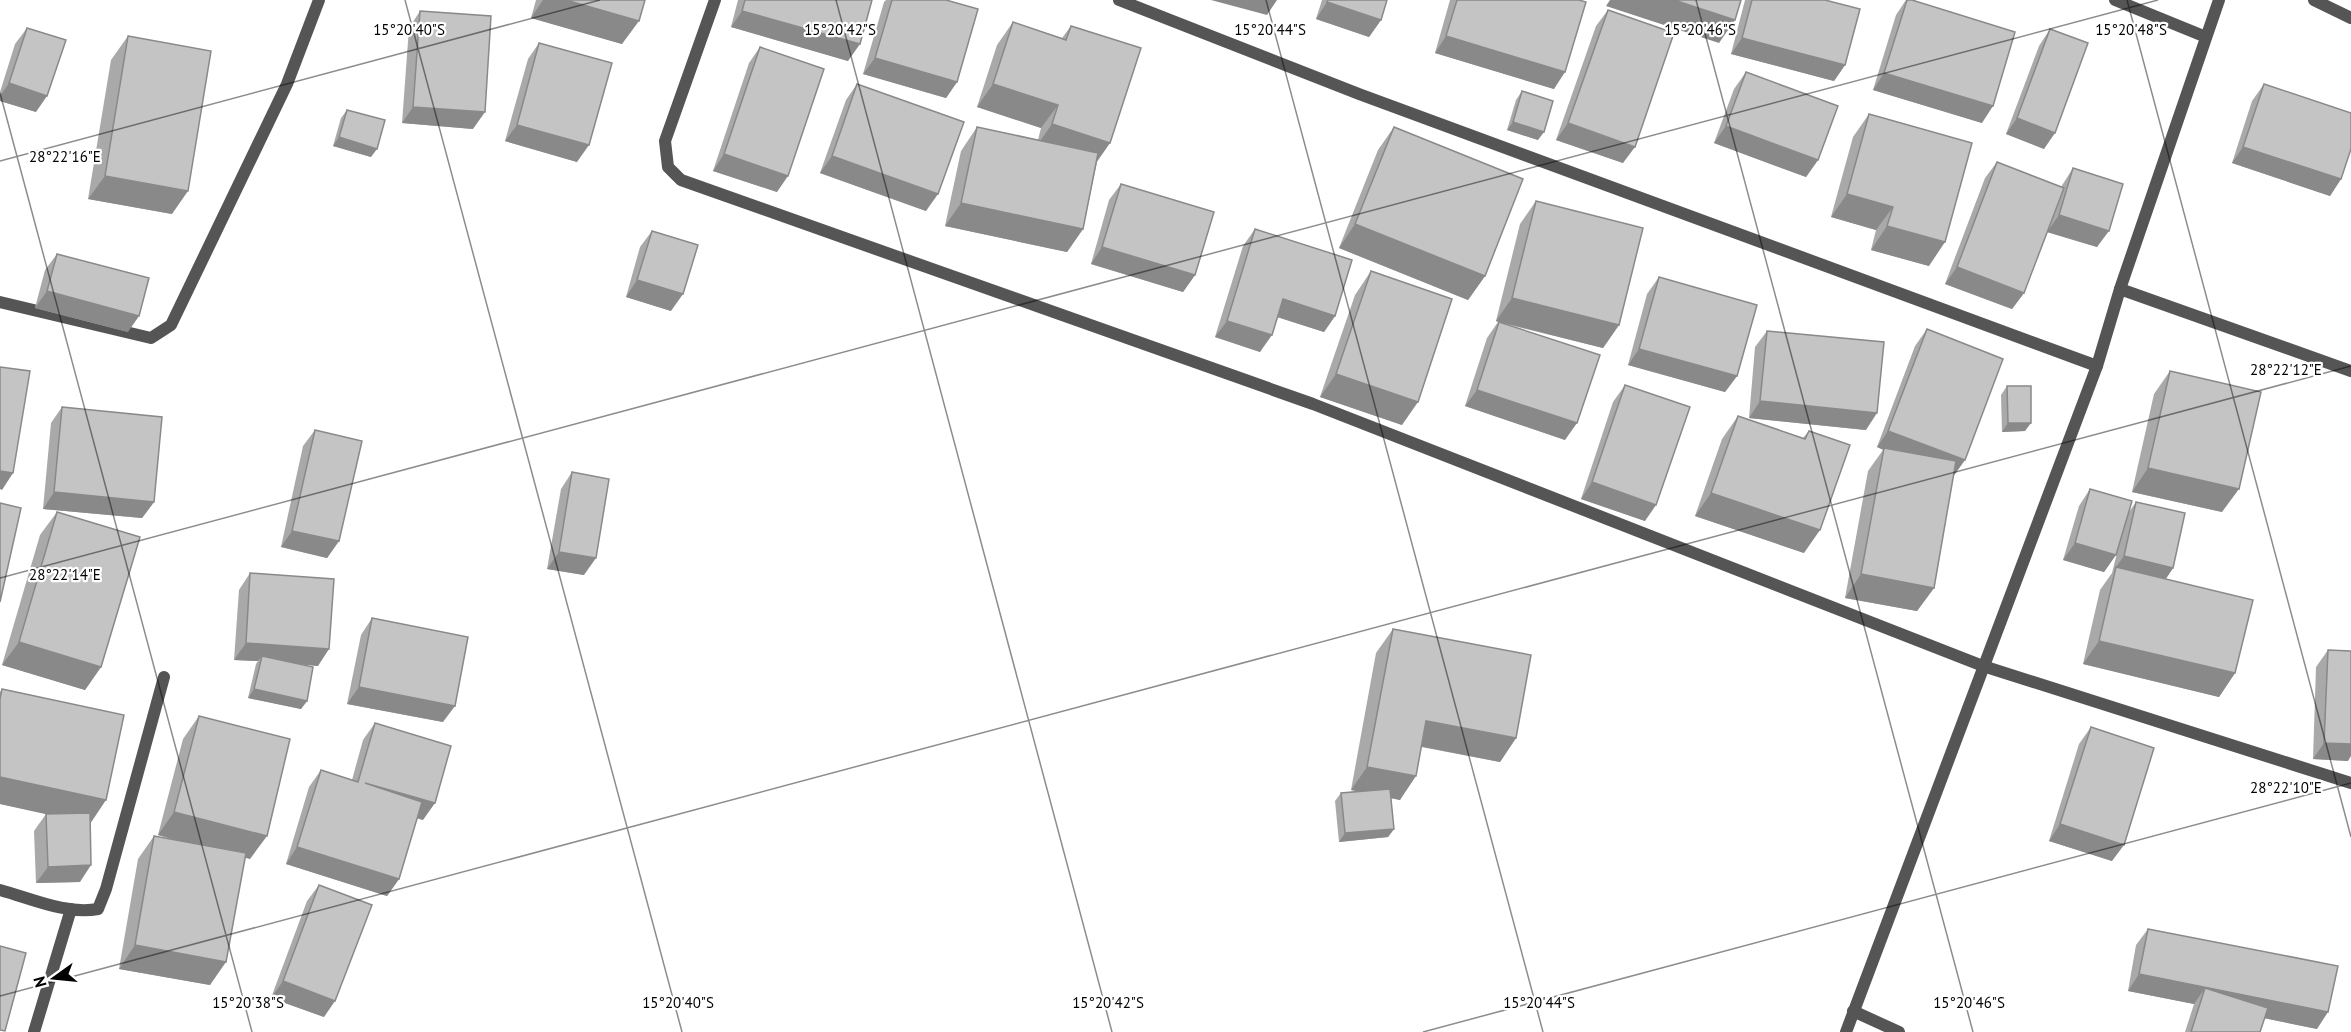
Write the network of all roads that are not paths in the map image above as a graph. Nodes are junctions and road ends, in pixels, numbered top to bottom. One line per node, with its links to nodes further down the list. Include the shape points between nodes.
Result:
1 (319, 0): 10 (street, via 287,84 171,325 151,338)
2 (715, 0): 13 (street, via 665,141 668,167 681,180 1313,404)
3 (1119, 0): 11 (street, via 1370,98)
4 (2115, 0): 8 (street)
5 (2219, 0): 8 (street)
6 (2314, 0): 7 (street)
7 (2351, 18)
8 (2206, 37): 9 (street)
9 (2120, 290): 11 (street); 12 (street)
10 (0, 302)
11 (2097, 366): 13 (street)
12 (2351, 371)
13 (1983, 666): 15 (street); 18 (street)
14 (164, 677): 17 (street, via 98,909)
15 (2351, 783)
16 (0, 890): 17 (street)
17 (71, 909): 19 (street)
18 (1853, 1011): 20 (street); 21 (street)
19 (34, 1032)
20 (1846, 1032)
21 (1899, 1032)

